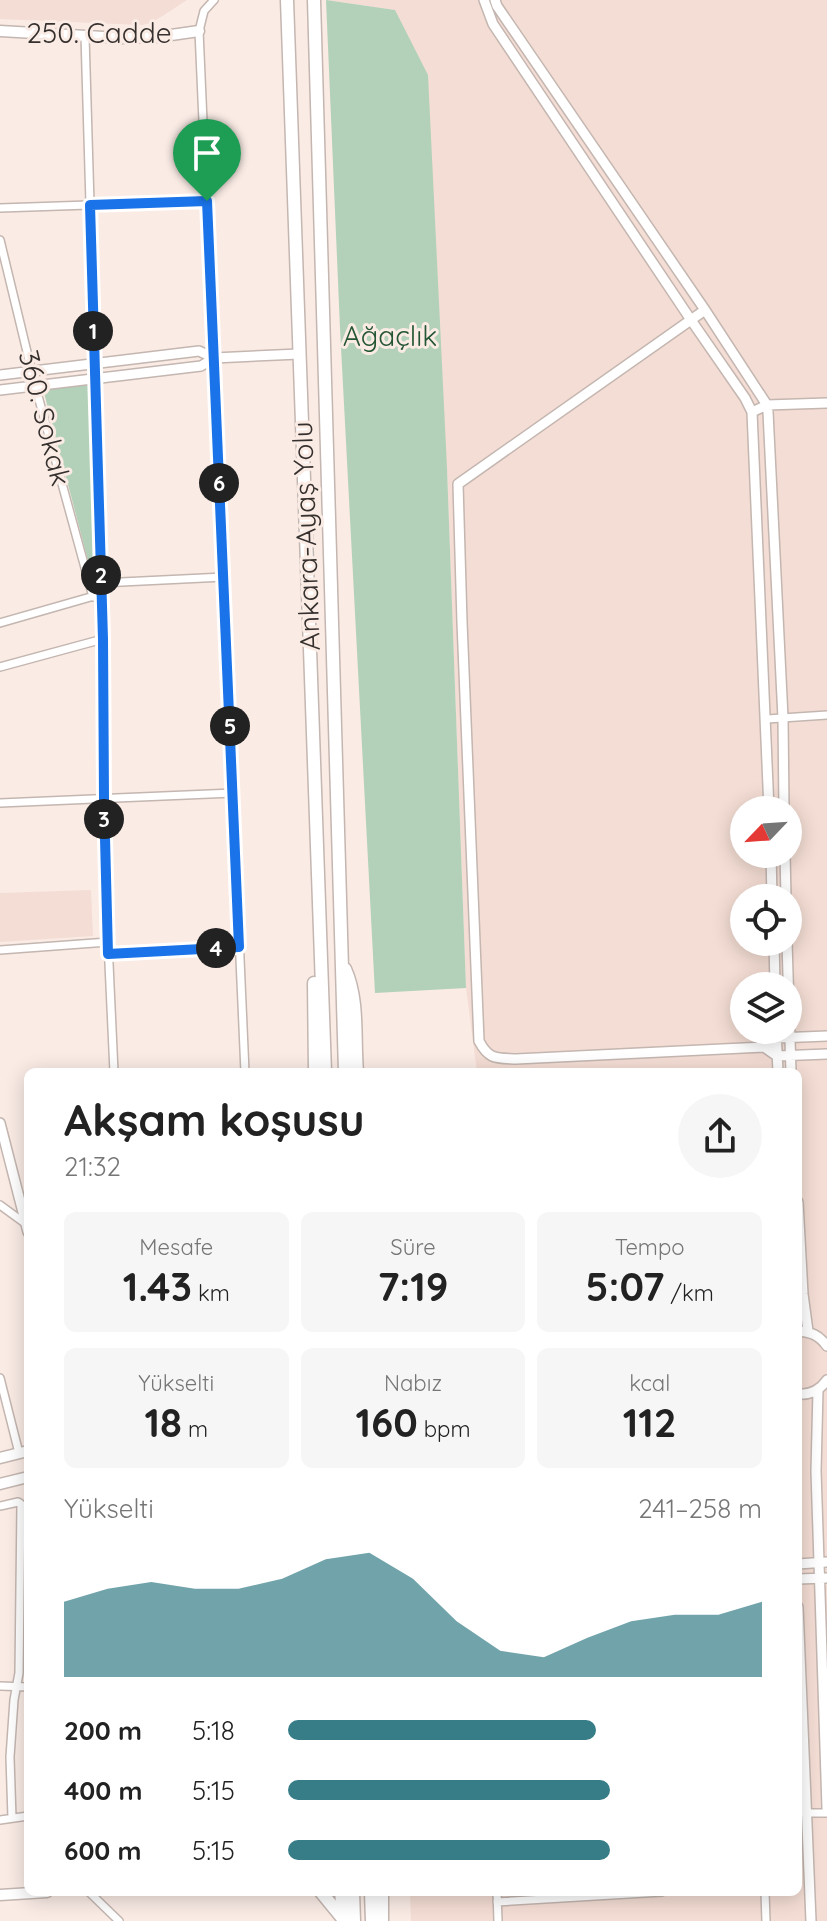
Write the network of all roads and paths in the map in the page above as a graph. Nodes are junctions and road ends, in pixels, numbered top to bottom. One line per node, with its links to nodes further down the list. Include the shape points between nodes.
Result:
1 (214, 0): 7 (street, via 204,11)
2 (287, 0): 15 (highway, Ankara-Ayaş Yolu)
3 (314, 0): 46 (highway, Ankara-Ayaş Yolu)
4 (484, 0): 14 (street, via 493,24)
5 (495, 0): 13 (street)
6 (0, 31): 8 (main road, 250. Cadde)
7 (199, 31): 8 (main road, 250. Cadde, via 157,37); 9 (street)
8 (85, 36): 10 (street)
9 (207, 201): 10 (street); 16 (street)
10 (90, 205): 11 (street); 17 (street)
11 (0, 208)
12 (0, 240): 18 (street, 360. Sokak)
13 (705, 310): 14 (street); 24 (street)
14 (691, 320): 25 (street); 52 (street, via 458,484 479,1041 491,1057 516,1059)
15 (299, 354): 16 (street); 45 (highway, Ankara-Ayaş Yolu)
16 (214, 358): 17 (street, via 199,351); 20 (street, via 201,366); 26 (street)
17 (94, 363): 18 (street); 20 (street)
18 (32, 370): 19 (street); 21 (street, 360. Sokak)
19 (0, 375)
20 (96, 378): 21 (street); 27 (street)
21 (35, 385): 22 (street); 29 (street, 360. Sokak)
22 (0, 390)
23 (827, 403): 24 (street)
24 (767, 405): 25 (street); 34 (street)
25 (752, 412): 35 (street)
26 (224, 577): 27 (street); 36 (street)
27 (101, 583): 28 (street)
28 (102, 594): 29 (street); 31 (street)
29 (93, 597): 30 (street)
30 (0, 623)
31 (103, 639): 32 (street); 39 (street)
32 (0, 667)
33 (827, 715): 34 (street)
34 (783, 718): 35 (street); 38 (street)
35 (767, 719): 37 (street)
36 (233, 793): 39 (street); 42 (street)
37 (769, 796)
38 (784, 796)
39 (104, 799): 40 (street); 41 (street)
40 (0, 803)
41 (108, 942): 43 (street); 44 (street)
42 (239, 947): 44 (street); 57 (street)
43 (0, 950)
44 (108, 954): 56 (street)
45 (321, 957): 58 (highway, via 314,979); 59 (highway, Ankara-Ayaş Yolu)
46 (342, 962): 60 (highway, Ankara-Ayaş Yolu); 61 (highway, via 351,984)
47 (827, 1036): 48 (street)
48 (802, 1037)
49 (767, 1044): 52 (street)
50 (777, 1044): 54 (street)
51 (789, 1044): 55 (street)
52 (764, 1047): 54 (street)
53 (827, 1054): 55 (street)
54 (777, 1056): 55 (street); 62 (street)
55 (790, 1056): 63 (street)
56 (114, 1068)
57 (245, 1068)
58 (315, 1068)
59 (325, 1068)
60 (345, 1068)
61 (357, 1068)
62 (778, 1068)
63 (791, 1068)
64 (0, 1123): 66 (street)
65 (0, 1205): 67 (street)
66 (24, 1215)
67 (24, 1225)
68 (802, 1276): 69 (street)
69 (803, 1331): 70 (street, via 822,1338)
70 (827, 1346)
71 (0, 1378): 74 (street)
72 (824, 1385): 73 (street); 80 (street, via 816,1471)
73 (802, 1394)
74 (24, 1452): 75 (main road)
75 (0, 1458)
76 (24, 1478): 77 (main road)
77 (0, 1484)
78 (0, 1506): 79 (street, via 20,1502)
79 (24, 1535): 85 (street)
80 (823, 1563): 81 (street); 82 (street)
81 (802, 1564)
82 (823, 1578): 83 (street); 89 (street)
83 (802, 1579)
84 (0, 1686): 85 (street)
85 (18, 1686): 86 (street); 88 (street)
86 (24, 1687)
87 (0, 1757): 88 (street)
88 (10, 1757): 92 (street)
89 (827, 1811): 90 (street)
90 (802, 1812): 113 (street)
91 (24, 1816): 92 (street)
92 (12, 1818): 93 (street)
93 (0, 1820)
94 (24, 1893): 95 (main road)
95 (0, 1895)
96 (93, 1896): 106 (street)
97 (324, 1896): 107 (highway)
98 (341, 1896): 107 (highway)
99 (353, 1896): 108 (highway)
100 (371, 1896): 109 (highway)
101 (382, 1896): 110 (highway)
102 (497, 1896): 105 (street)
103 (596, 1896): 105 (street)
104 (765, 1896): 112 (street)
105 (497, 1902): 111 (street)
106 (119, 1921)
107 (344, 1921)
108 (354, 1921)
109 (372, 1921)
110 (382, 1921)
111 (498, 1921)
112 (766, 1921)
113 (811, 1921)

